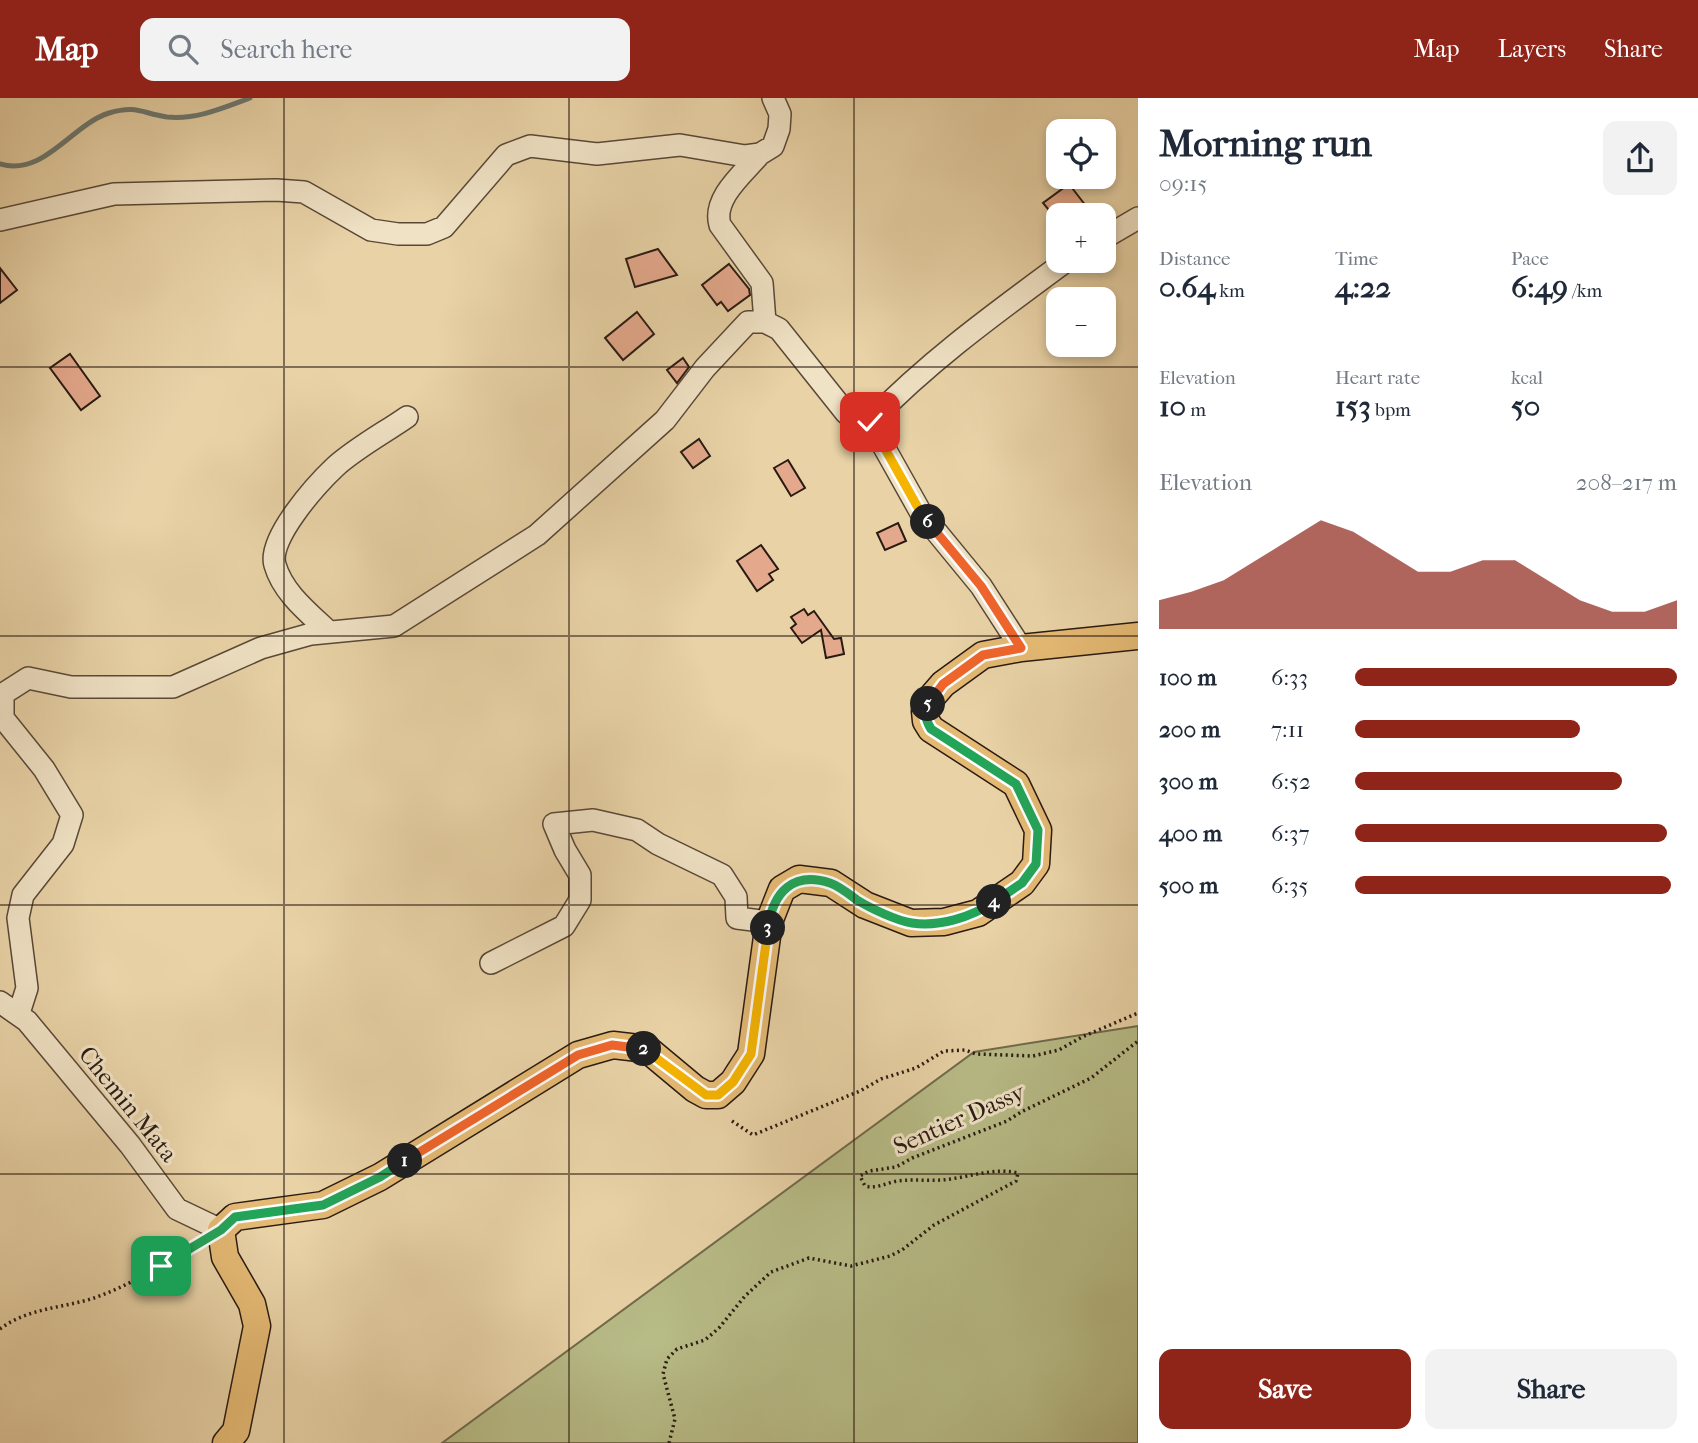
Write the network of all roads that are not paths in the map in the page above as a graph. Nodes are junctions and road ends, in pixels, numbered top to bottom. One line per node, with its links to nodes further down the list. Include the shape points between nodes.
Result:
1 (773, 98): 2 (street, via 780,114 779,129 773,146)
2 (760, 153): 4 (street, via 745,156 680,145 597,154 530,146 506,155 444,227 427,234 371,230 304,192 276,190 114,194); 7 (street, via 720,202 718,218 762,283)
3 (1138, 218): 5 (street)
4 (0, 220)
5 (1116, 231)
6 (1050, 273): 9 (street, via 919,374)
7 (765, 322): 9 (street, via 779,329 846,412); 10 (street, via 748,322 665,419 537,535 394,626)
8 (407, 417): 10 (street, via 336,466 304,501 277,542 274,563 286,589)
9 (870, 422): 12 (street, via 921,513 981,586)
10 (328, 632): 16 (street, via 261,648 173,687 71,687 28,678 3,694 3,718 44,769 72,815 63,844 23,895 18,918 27,988)
11 (1138, 636): 12 (main road)
12 (1021, 648): 13 (main road, via 983,655 943,684 925,711 931,729 1016,784 1038,830 1036,864 1022,883 978,913 944,922 911,923 865,905 831,883 799,879 782,889)
13 (769, 922): 14 (street, via 737,918 736,897 722,875 637,830 593,820 554,824 580,875 580,900 564,926); 17 (main road, via 751,1054 733,1082 718,1095 695,1089 646,1049 612,1045 578,1055 380,1177 323,1205 235,1217)
14 (491, 963)
15 (0, 1002): 16 (street, Chemin Mata)
16 (19, 1013): 17 (street, Chemin Mata, via 130,1145 177,1209)
17 (221, 1230): 18 (main road, via 225,1257 252,1304 257,1326 236,1431)
18 (226, 1443)

